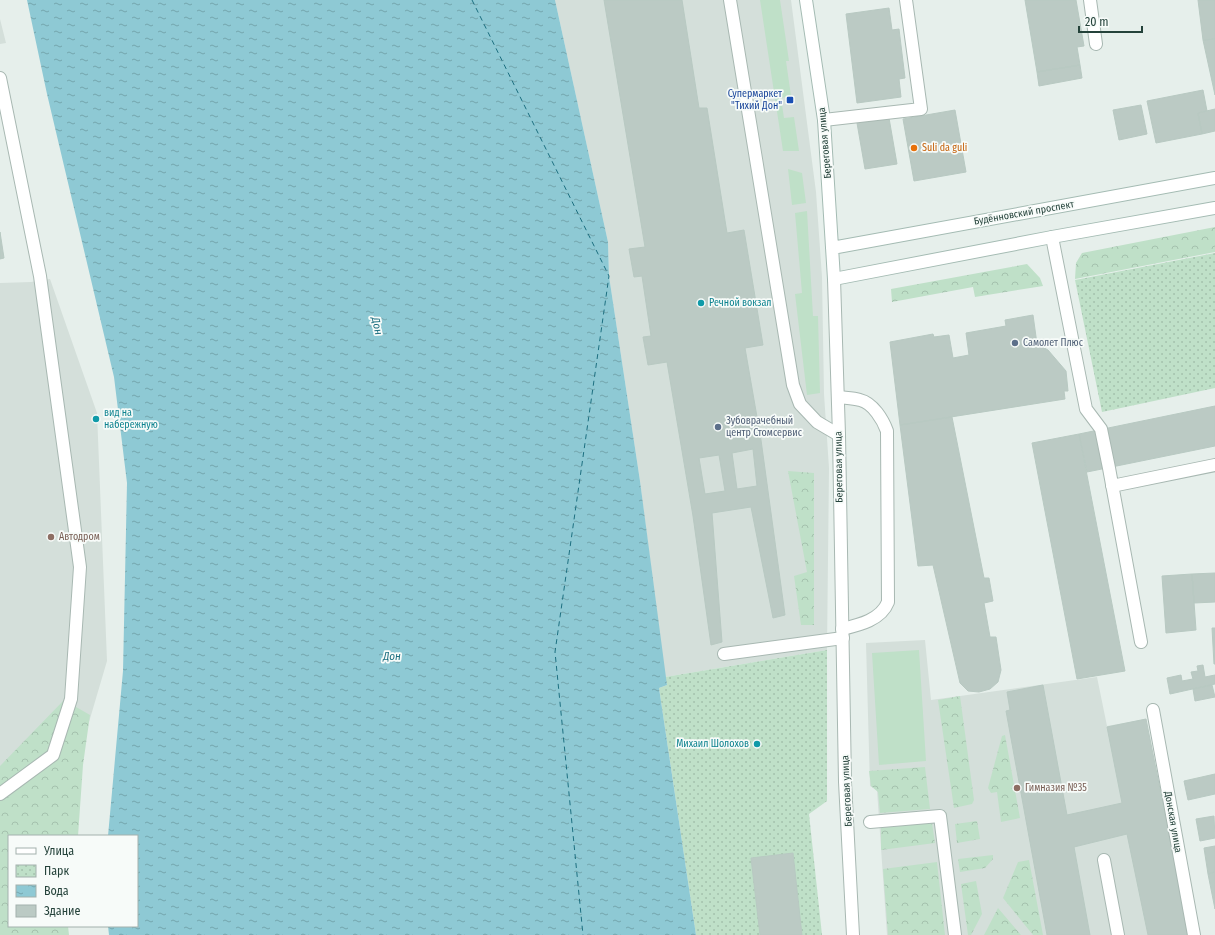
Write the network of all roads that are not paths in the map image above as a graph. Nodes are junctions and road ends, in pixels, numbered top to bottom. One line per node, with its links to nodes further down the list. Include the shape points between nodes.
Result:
1 (730, 0): 14 (street, via 793,385 800,404 817,422)
2 (806, 0): 7 (street, Береговая улица)
3 (906, 0): 7 (street, via 921,109)
4 (1090, 0): 5 (street)
5 (1096, 44)
6 (0, 78): 21 (street, via 40,276 80,567 71,699 53,755)
7 (824, 120): 11 (street, Береговая улица)
8 (1215, 178): 11 (street, Будённовский проспект)
9 (1215, 208): 10 (street)
10 (1052, 237): 12 (street); 16 (street, via 1086,409 1101,429)
11 (832, 248): 12 (street, Береговая улица)
12 (834, 279): 13 (street, Береговая улица)
13 (838, 397): 14 (street, Береговая улица); 17 (street, via 862,400 873,409 887,431 888,602 879,615)
14 (839, 435): 17 (street, Береговая улица)
15 (1215, 465): 16 (street)
16 (1112, 486): 18 (street)
17 (843, 633): 19 (street); 24 (street, Береговая улица)
18 (1141, 642)
19 (724, 654)
20 (1153, 710): 27 (street, Донская улица)
21 (0, 794)
22 (870, 822): 25 (street, via 940,816)
23 (1104, 860): 26 (street)
24 (853, 935)
25 (955, 935)
26 (1118, 935)
27 (1194, 935)

